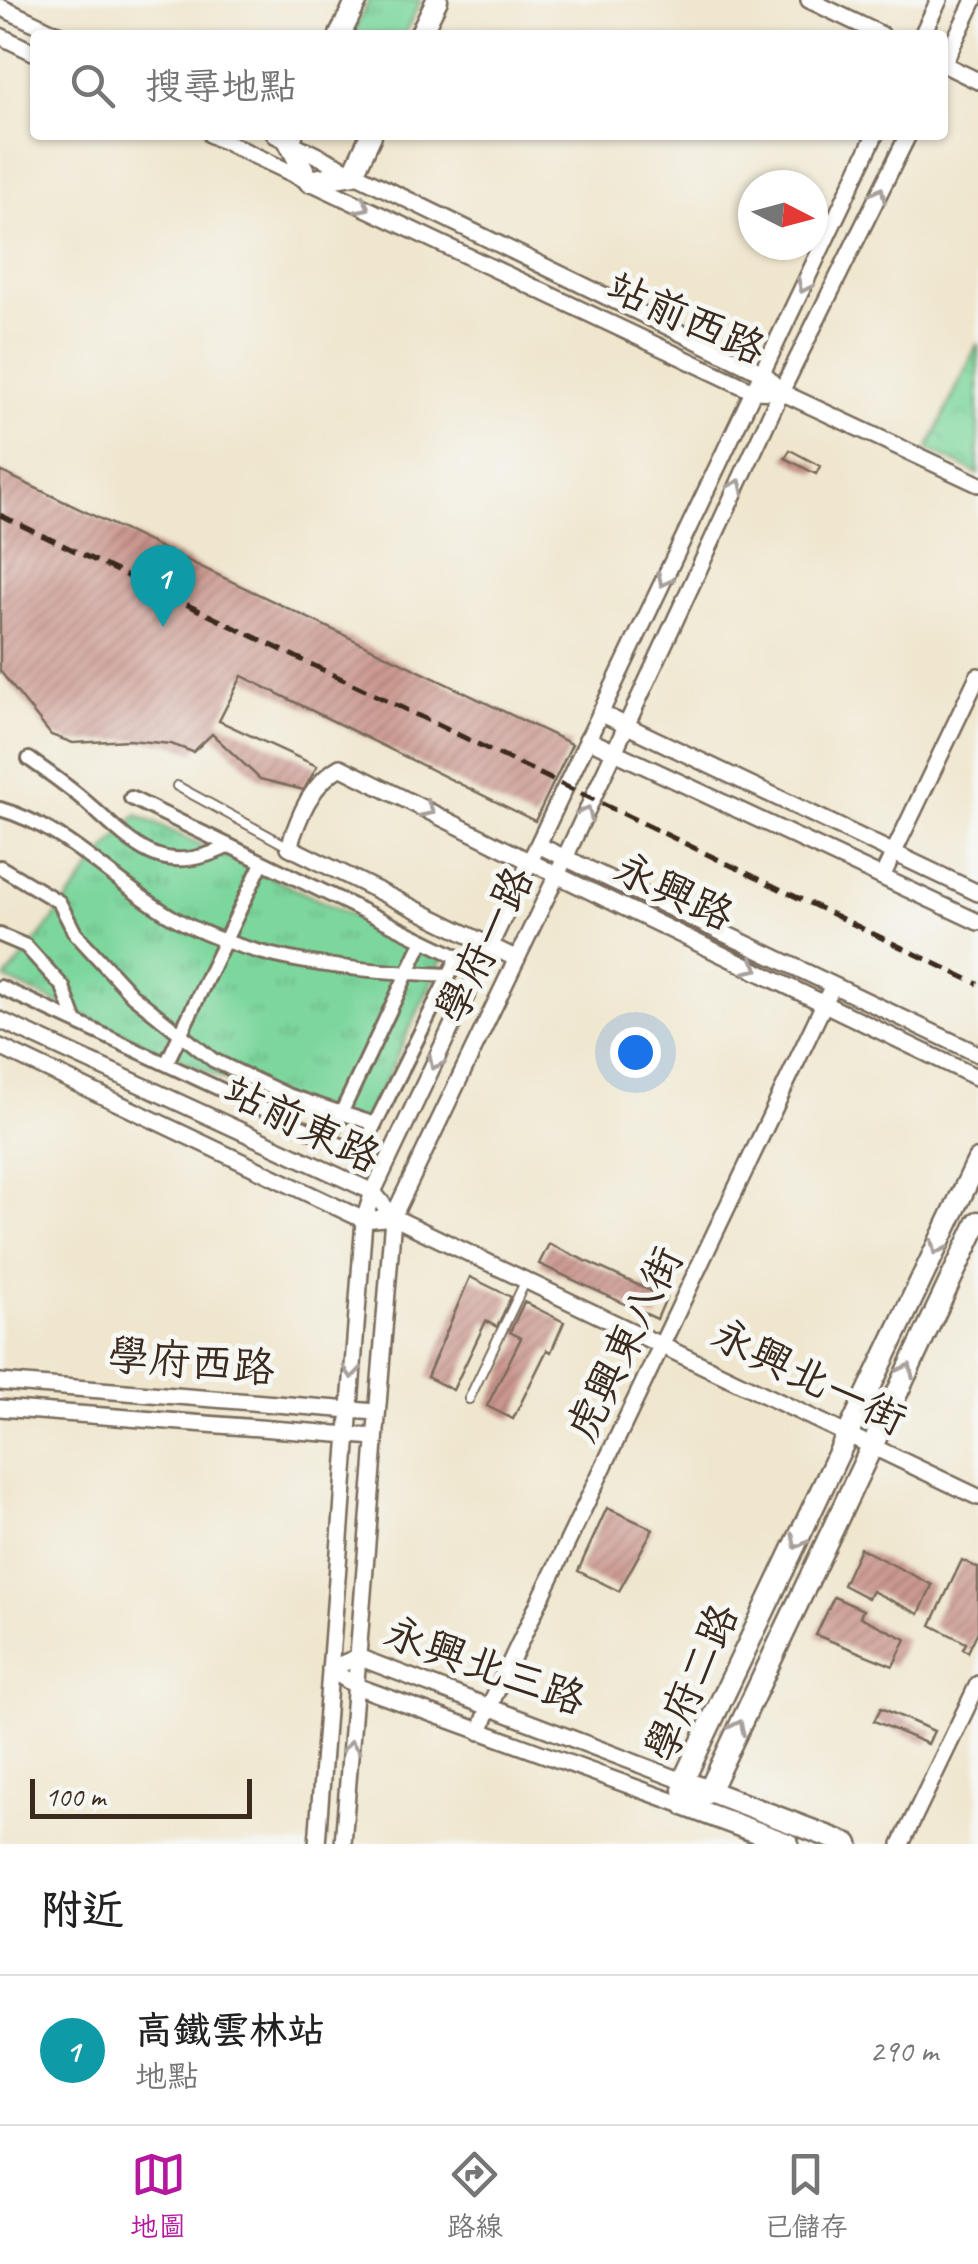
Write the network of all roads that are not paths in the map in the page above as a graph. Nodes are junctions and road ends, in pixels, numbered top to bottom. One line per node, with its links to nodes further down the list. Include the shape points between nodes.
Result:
1 (357, 0): 8 (street)
2 (437, 0): 9 (street)
3 (809, 0): 10 (street)
4 (939, 0): 11 (street)
5 (974, 0): 14 (street)
6 (0, 7): 7 (street)
7 (49, 30)
8 (342, 30)
9 (422, 30)
10 (872, 30)
11 (924, 30)
12 (0, 36): 13 (street)
13 (30, 50)
14 (948, 55)
15 (948, 67): 16 (street)
16 (978, 81)
17 (222, 140): 24 (street, 站前西路)
18 (287, 140): 24 (street)
19 (291, 140): 23 (street, 站前西路)
20 (369, 140): 23 (street)
21 (873, 140): 25 (street, 學府一路, one-way to 25)
22 (906, 140): 27 (street, 學府一路, one-way to 22)
23 (353, 174): 24 (street); 25 (street, 站前西路)
24 (309, 180): 26 (street, 站前西路, one-way to 26)
25 (763, 373): 26 (street, 學府一路); 27 (street, 站前西路)
26 (754, 391): 27 (street, 站前西路); 30 (street, 學府一路, one-way to 30)
27 (781, 392): 28 (street); 31 (street, 學府一路, one-way to 27)
28 (978, 484)
29 (978, 676): 41 (street)
30 (600, 713): 31 (street); 32 (street, 學府一路)
31 (626, 726): 33 (street, 學府一路); 41 (street)
32 (587, 739): 33 (street); 40 (street, 學府一路)
33 (613, 751): 42 (street, 學府一路, one-way to 33); 46 (street)
34 (30, 760): 38 (street, via 141,850 174,858 208,856)
35 (177, 786): 39 (lane)
36 (131, 798): 38 (street)
37 (0, 809): 50 (street, via 25,816 88,854 130,890)
38 (229, 846): 43 (street)
39 (289, 847): 40 (street, 永興路, one-way to 40, via 311,794 340,766); 52 (street)
40 (534, 852): 42 (street, 永興路); 45 (street, 永興路); 52 (street, 學府一路)
41 (893, 854): 46 (street); 47 (street)
42 (565, 858): 45 (street, 學府一路); 56 (street, 永興路)
43 (262, 862): 50 (street); 51 (street)
44 (0, 867): 61 (street, via 60,902 75,934)
45 (557, 875): 53 (street, 學府一路); 58 (street, 永興路, one-way to 58)
46 (882, 877): 48 (street)
47 (978, 893)
48 (978, 922)
49 (0, 935): 60 (street, via 26,946 63,987)
50 (225, 940): 54 (street, via 304,964); 61 (street)
51 (422, 940): 54 (street); 55 (street, via 458,956)
52 (491, 946): 53 (street); 70 (street, 學府一路, one-way to 70)
53 (517, 959): 71 (street, 學府一路)
54 (407, 973): 55 (street); 66 (street)
55 (449, 974): 67 (street)
56 (833, 985): 58 (street, 虎興東八街); 63 (street, 永興路)
57 (0, 986): 60 (street)
58 (826, 1002): 65 (street, 永興路); 75 (street, 虎興東八街)
59 (0, 1020): 70 (street, 站前東路)
60 (75, 1020): 64 (street)
61 (180, 1034): 64 (street); 66 (street, via 248,1079)
62 (0, 1047): 72 (street, 站前東路)
63 (978, 1054)
64 (167, 1062): 68 (street)
65 (978, 1078)
66 (340, 1115): 67 (street); 68 (street)
67 (375, 1124): 68 (street, via 360,1154)
68 (329, 1139)
69 (978, 1160): 81 (street, 學府二路, one-way to 81)
70 (373, 1192): 71 (street, 站前東路); 72 (street, 學府一路)
71 (393, 1216): 72 (street, 站前東路); 74 (street, 永興北一街); 80 (street, 學府一路)
72 (364, 1220): 79 (street, 學府一路, one-way to 79)
73 (978, 1222): 84 (street, 學府二路, one-way to 73)
74 (526, 1280): 75 (street, 永興北一街); 77 (lane)
75 (664, 1346): 81 (street, 永興北一街); 90 (street, 虎興東八街)
76 (0, 1382): 79 (street, 學府西路)
77 (469, 1399)
78 (0, 1408): 82 (street, 學府西路)
79 (348, 1410): 80 (street, 學府西路); 82 (street, 學府一路)
80 (376, 1412): 83 (street, 學府一路)
81 (850, 1435): 84 (street, 永興北一街); 92 (street, 學府二路, one-way to 92)
82 (348, 1436): 83 (street, 學府西路); 87 (street, 學府一路)
83 (375, 1436): 86 (street, 學府一路)
84 (870, 1445): 85 (street, 永興北一街); 93 (street, 學府二路, one-way to 84)
85 (978, 1497)
86 (358, 1657): 87 (street, 永興北三路); 89 (street, 學府一路); 90 (street, 永興北三路)
87 (330, 1669): 89 (street, 永興北三路); 96 (street, 學府一路)
88 (978, 1684): 100 (street)
89 (356, 1686): 91 (street, 永興北三路); 97 (street, 學府一路, one-way to 89)
90 (490, 1705): 91 (street, 虎興東八街); 92 (street, 永興北三路)
91 (480, 1732): 94 (street, 永興北三路)
92 (682, 1781): 93 (street, 永興北三路); 94 (street, 學府二路)
93 (709, 1790): 94 (street, 學府二路); 99 (street, 永興北三路)
94 (686, 1806): 95 (street, 永興北三路)
95 (738, 1835): 98 (street, 永興北三路)
96 (318, 1844)
97 (344, 1844)
98 (788, 1844)
99 (848, 1844)
100 (902, 1844)

